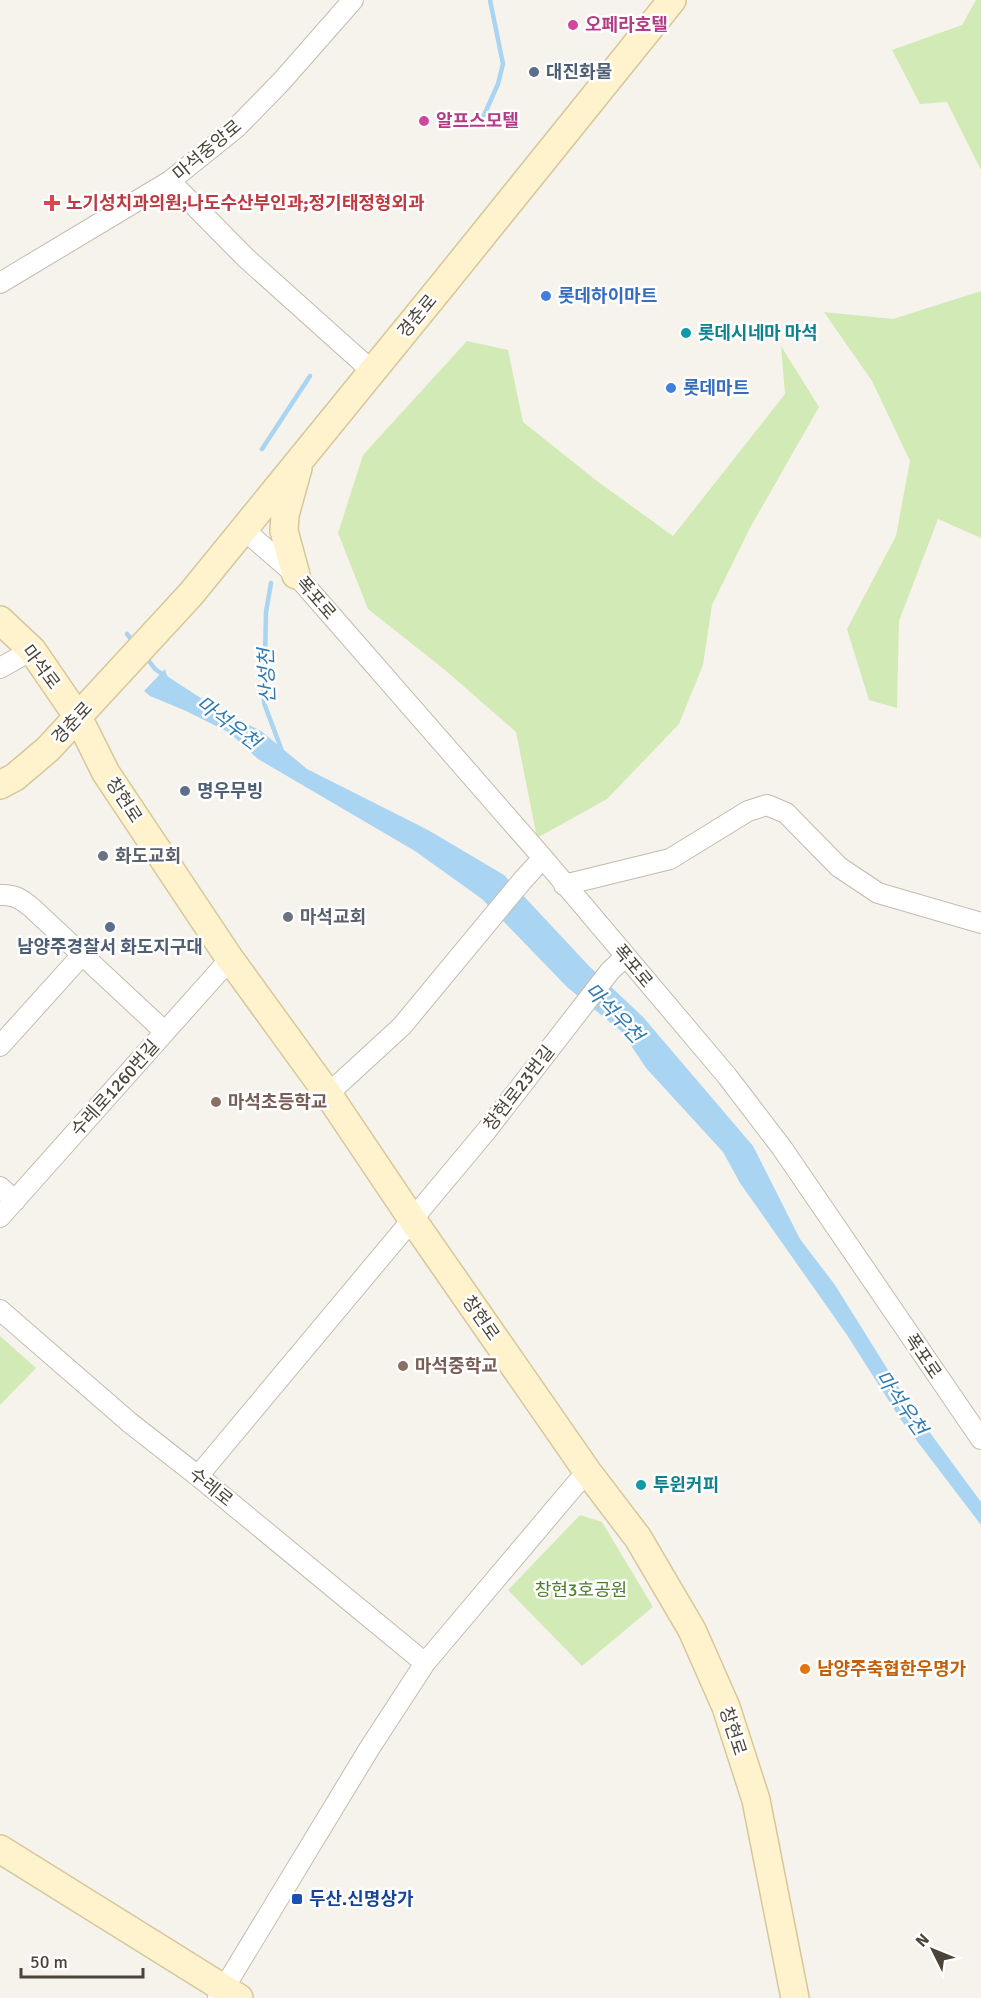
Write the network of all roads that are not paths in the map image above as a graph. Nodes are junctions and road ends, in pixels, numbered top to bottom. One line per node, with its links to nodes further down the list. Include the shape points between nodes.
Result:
1 (353, 0): 3 (street, 마석중앙로, via 236,128)
2 (672, 0): 5 (main road, 경춘로)
3 (171, 181): 4 (street, 마석중앙로); 5 (street, via 246,258)
4 (0, 283)
5 (372, 371): 6 (main road, 경춘로)
6 (301, 458): 7 (main road, 경춘로); 8 (main road, via 284,531)
7 (243, 529): 8 (street, 폭포로); 12 (main road, 경춘로, via 190,594)
8 (296, 574): 14 (street, 폭포로)
9 (0, 620): 10 (main road, 마석로)
10 (32, 651): 11 (street); 12 (main road, 마석로)
11 (0, 668)
12 (78, 717): 13 (main road, 경춘로); 20 (main road, 창현로, via 106,773)
13 (5, 786)
14 (543, 858): 15 (street, 폭포로); 23 (street, via 402,1026)
15 (564, 885): 17 (street, via 670,859 748,811 767,805 786,813 839,867 878,893); 19 (street, 폭포로)
16 (0, 895): 18 (street, via 20,898)
17 (981, 923)
18 (82, 955): 21 (street); 22 (street)
19 (626, 957): 27 (street, 창현로23번길, via 610,971 487,1130); 29 (street, 폭포로, via 782,1148)
20 (230, 959): 21 (street, 수레로1260번길); 23 (main road, 창현로)
21 (165, 1032): 25 (street, 수레로1260번길)
22 (0, 1046)
23 (328, 1094): 27 (main road, 창현로)
24 (0, 1187): 25 (street)
25 (15, 1201): 26 (street, 수레로1260번길)
26 (0, 1217)
27 (412, 1219): 30 (main road, 창현로); 31 (street, 창현로23번길)
28 (0, 1310): 31 (street, 수레로)
29 (981, 1438)
30 (587, 1471): 32 (street); 35 (main road, 창현로, via 656,1568 692,1630 726,1707 756,1800)
31 (198, 1476): 32 (street, 수레로)
32 (425, 1663): 34 (street, via 364,1758)
33 (0, 1849): 34 (main road)
34 (227, 1995)
35 (795, 1998)

